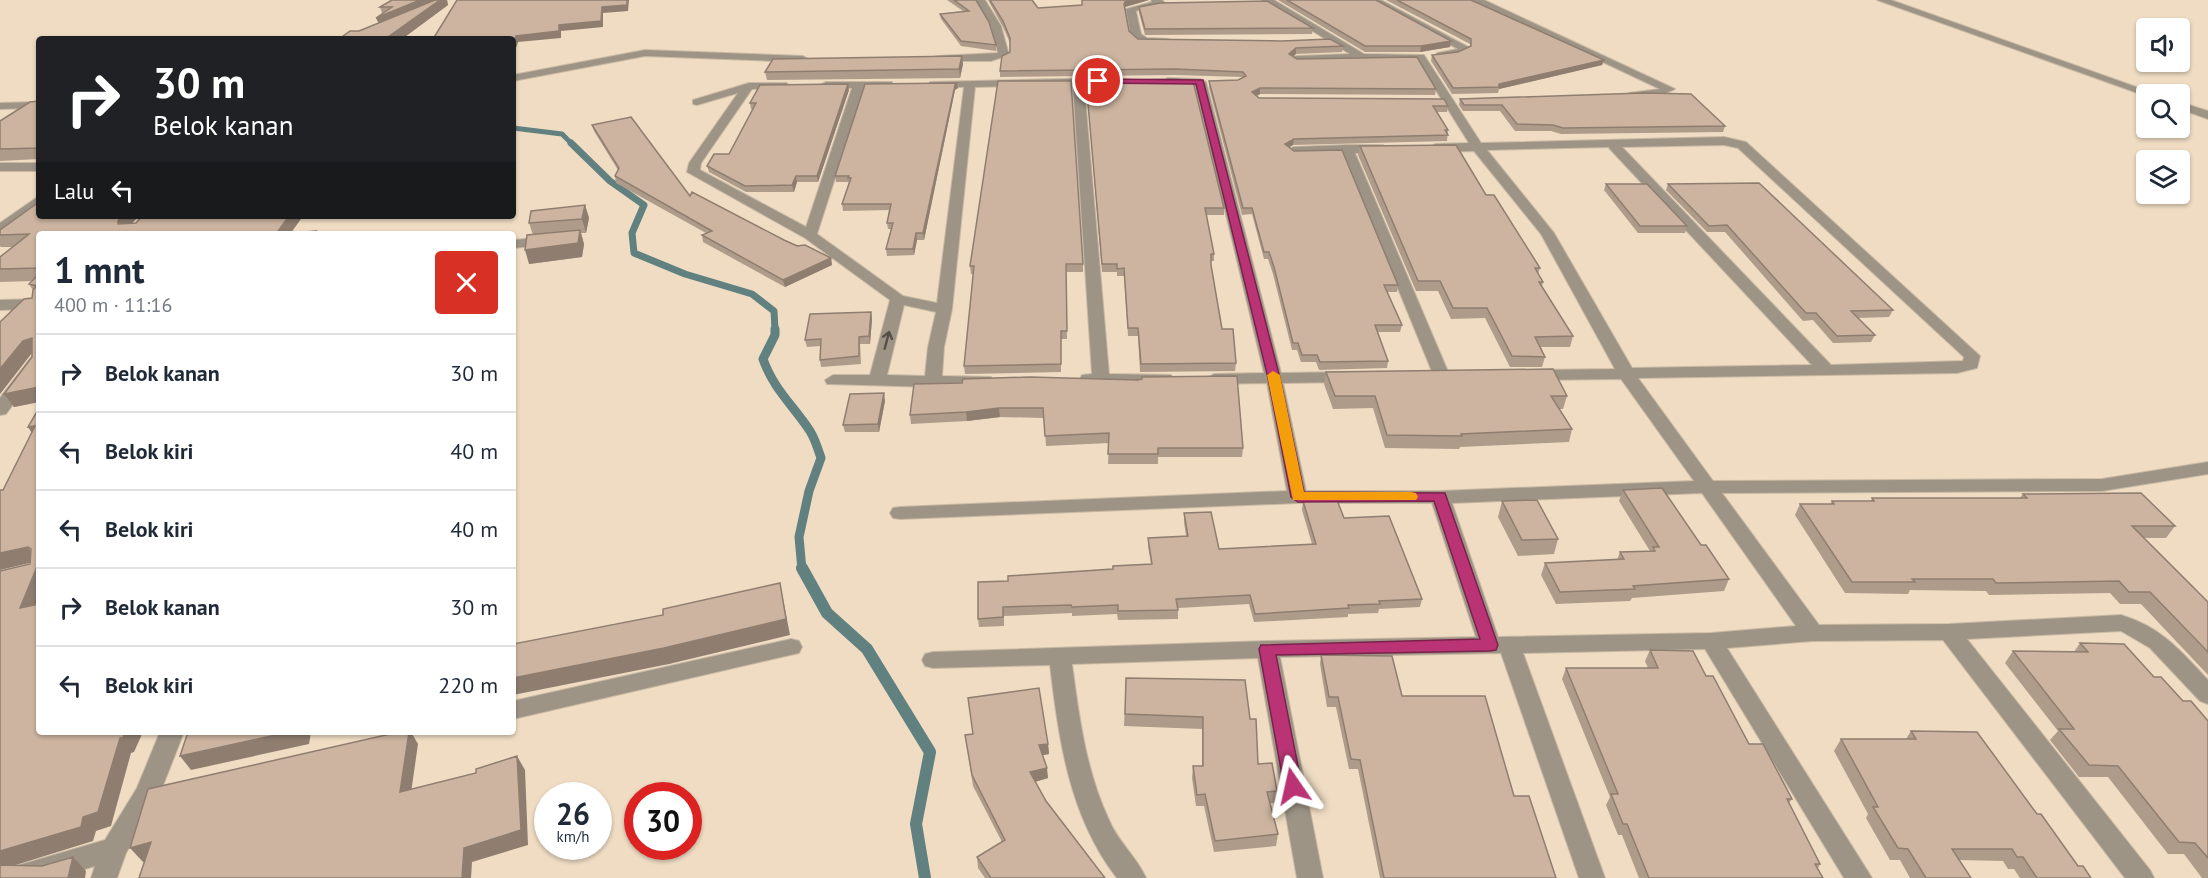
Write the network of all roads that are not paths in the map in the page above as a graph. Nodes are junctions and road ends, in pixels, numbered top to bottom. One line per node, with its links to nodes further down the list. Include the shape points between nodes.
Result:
1 (980, 0): 13 (street, via 996,26 1004,55)
2 (1374, 0): 11 (street, via 1466,48)
3 (1476, 0): 25 (street, via 1669,89)
4 (1882, 0): 24 (street)
5 (1265, 1): 7 (street)
6 (1162, 2): 9 (street, via 1131,9 1136,36 1145,41)
7 (1333, 39): 8 (street); 10 (street)
8 (1313, 40)
9 (1175, 41)
10 (1362, 57): 11 (street); 14 (street, via 1293,54)
11 (1420, 57): 33 (street)
12 (816, 59): 15 (street, via 653,52)
13 (921, 59)
14 (1302, 72)
15 (516, 77)
16 (1154, 80): 54 (street, via 1205,82)
17 (1078, 81): 18 (street); 19 (street); 56 (street)
18 (1121, 81)
19 (970, 83): 22 (street); 47 (street)
20 (793, 85): 23 (street)
21 (815, 85): 22 (street)
22 (859, 85): 41 (street)
23 (749, 86): 26 (street); 41 (street, via 695,163 693,172)
24 (2136, 89)
25 (1625, 95)
26 (697, 102)
27 (36, 105): 28 (street)
28 (0, 106)
29 (2190, 109): 30 (street)
30 (2208, 115)
31 (1613, 145): 33 (street); 49 (street); 49 (street, via 1724,141 1742,145 1972,356 1971,364 1957,368)
32 (1419, 148): 33 (street)
33 (1478, 148): 52 (street, via 1546,233)
34 (1347, 149): 35 (street); 36 (street); 50 (street)
35 (1395, 149)
36 (1293, 151)
37 (0, 167): 38 (street)
38 (36, 167)
39 (36, 202): 40 (street)
40 (0, 230)
41 (810, 235): 44 (street)
42 (559, 240): 43 (street)
43 (516, 244)
44 (898, 299): 47 (street); 58 (street, one-way to 44)
45 (36, 304): 46 (street)
46 (0, 305)
47 (944, 309): 60 (street)
48 (36, 362): 61 (street)
49 (1825, 369): 52 (street)
50 (1441, 374)
51 (1522, 375): 52 (street)
52 (1627, 375): 63 (street)
53 (1369, 376): 54 (street)
54 (1274, 378): 56 (street); 64 (street)
55 (1065, 379): 56 (street)
56 (1101, 379)
57 (833, 380): 58 (street)
58 (877, 380): 60 (street)
59 (998, 380): 60 (street)
60 (933, 382)
61 (0, 410)
62 (2208, 468): 63 (street, via 2102,485)
63 (1708, 487): 65 (street); 68 (street)
64 (1298, 497): 65 (street); 66 (street)
65 (1440, 497): 70 (street)
66 (900, 513)
67 (1949, 632): 68 (street); 75 (street, via 2121,622 2156,640); 85 (street)
68 (1813, 633): 69 (street)
69 (1711, 641): 70 (street); 84 (street)
70 (1499, 645): 72 (street); 83 (street)
71 (791, 648): 76 (street)
72 (1267, 649): 73 (street); 82 (street)
73 (1060, 656): 74 (street); 81 (street, via 1071,744 1095,824)
74 (933, 660)
75 (2208, 695)
76 (516, 709)
77 (171, 735): 78 (street, via 159,790)
78 (114, 849): 79 (street); 80 (street)
79 (16, 878)
80 (104, 878)
81 (1133, 878)
82 (1310, 878)
83 (1592, 878)
84 (1859, 878)
85 (2141, 878)

